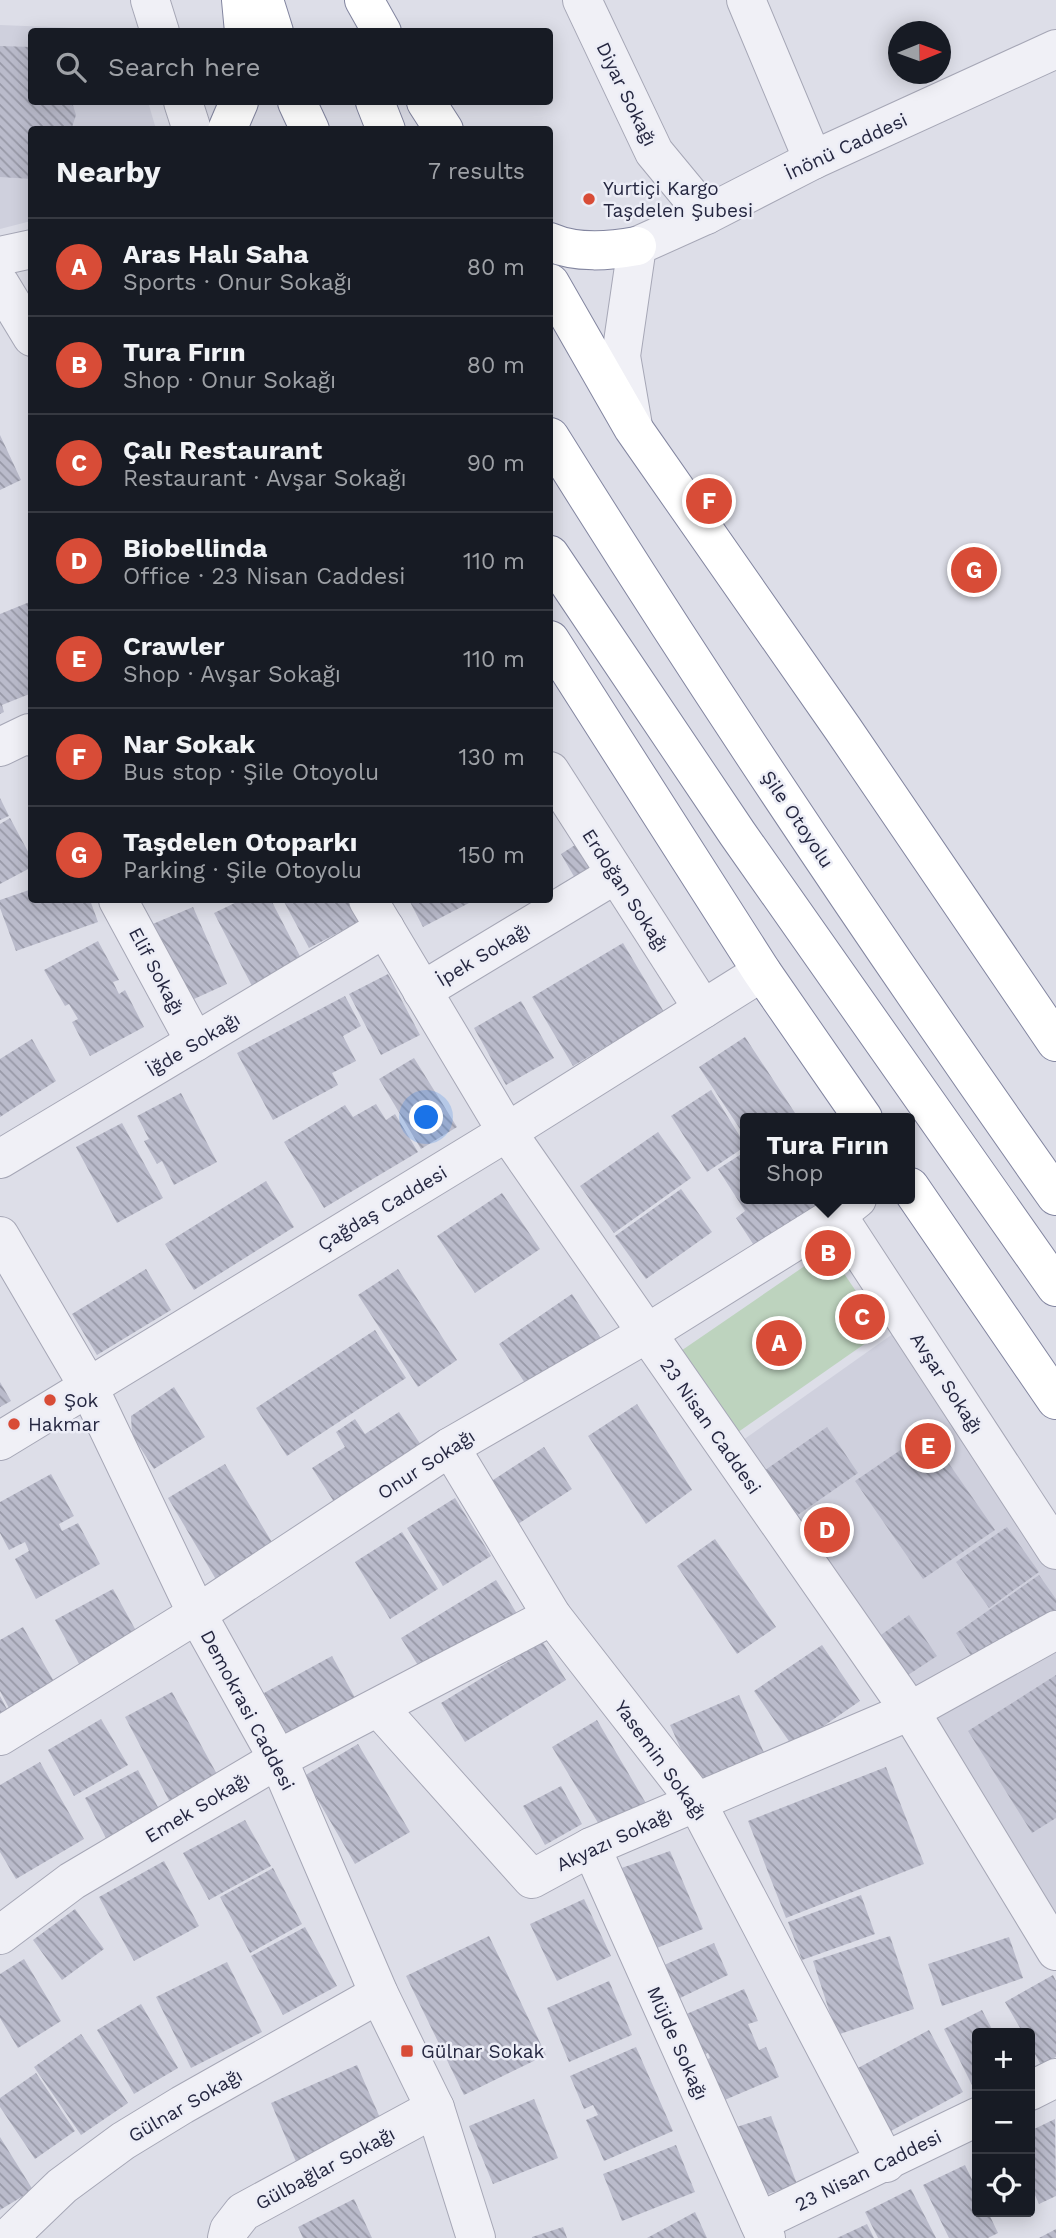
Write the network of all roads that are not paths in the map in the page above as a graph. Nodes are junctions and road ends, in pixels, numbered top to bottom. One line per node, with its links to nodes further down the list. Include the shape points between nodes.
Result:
1 (150, 0): 8 (street)
2 (242, 0): 9 (highway)
3 (264, 0): 10 (highway)
4 (341, 0): 11 (highway)
5 (364, 0): 12 (highway)
6 (582, 0): 27 (street, Diyar Sokağı, via 654,152)
7 (746, 0): 26 (street)
8 (159, 28)
9 (244, 28)
10 (273, 28)
11 (350, 28)
12 (380, 28)
13 (1056, 49): 26 (street, İnönü Caddesi)
14 (184, 105): 20 (street)
15 (238, 105): 21 (highway)
16 (297, 105): 22 (highway)
17 (298, 105): 23 (highway)
18 (376, 105): 24 (highway)
19 (428, 105): 25 (highway)
20 (191, 126)
21 (230, 126)
22 (300, 126)
23 (308, 126)
24 (384, 126)
25 (441, 126)
26 (813, 160): 27 (street, İnönü Caddesi)
27 (706, 215): 29 (street, İnönü Caddesi)
28 (553, 243): 29 (highway, via 609,251)
29 (638, 246): 35 (street, via 621,356)
30 (28, 250): 31 (street)
31 (0, 256)
32 (0, 284): 34 (street)
33 (553, 288): 35 (highway)
34 (28, 330)
35 (633, 428): 49 (highway)
36 (553, 442): 54 (highway, Şile Otoyolu, via 662,616 943,1036)
37 (553, 559): 57 (highway, via 737,833)
38 (553, 645): 45 (highway)
39 (28, 733): 40 (street)
40 (0, 747)
41 (553, 776): 42 (street, Erdoğan Sokağı)
42 (616, 874): 46 (street, İpek Sokağı); 47 (street, Erdoğan Sokağı)
43 (120, 903): 48 (street, Elif Sokağı)
44 (377, 914): 46 (street, 23 Nisan Caddesi); 48 (street, İğde Sokağı)
45 (762, 972): 47 (street, Çağdaş Caddesi); 50 (highway)
46 (422, 990): 51 (street, 23 Nisan Caddesi)
47 (704, 1009): 51 (street, Çağdaş Caddesi)
48 (195, 1042): 52 (street, İğde Sokağı)
49 (1056, 1042)
50 (860, 1113)
51 (507, 1132): 58 (street, 23 Nisan Caddesi); 59 (street, Çağdaş Caddesi)
52 (0, 1159)
53 (915, 1194): 60 (highway)
54 (1056, 1196)
55 (847, 1207): 58 (street, Onur Sokağı); 63 (street, Avşar Sokağı)
56 (0, 1236): 59 (street, Demokrasi Caddesi)
57 (1056, 1287)
58 (646, 1334): 62 (street, Onur Sokağı); 68 (street, 23 Nisan Caddesi)
59 (88, 1386): 61 (street, Çağdaş Caddesi); 64 (street, Demokrasi Caddesi)
60 (1056, 1400)
61 (0, 1441)
62 (450, 1447): 64 (street, Onur Sokağı); 65 (street, Yasemin Sokağı)
63 (1056, 1550)
64 (197, 1614): 69 (street, Onur Sokağı); 70 (street, Demokrasi Caddesi)
65 (552, 1615): 67 (street, Emek Sokağı); 71 (street, Yasemin Sokağı)
66 (1056, 1630): 68 (street, Akyazı Sokağı)
67 (379, 1708): 70 (street, Emek Sokağı); 72 (street, Akyazı Sokağı, via 532,1879)
68 (910, 1712): 71 (street, Akyazı Sokağı); 74 (street, 23 Nisan Caddesi)
69 (0, 1736)
70 (278, 1759): 73 (street, Emek Sokağı, via 72,1881); 75 (street, Demokrasi Caddesi)
71 (696, 1801): 72 (street, Akyazı Sokağı); 80 (street, Yasemin Sokağı)
72 (591, 1847): 81 (street, Müjde Sokağı)
73 (0, 1935)
74 (1056, 1951)
75 (379, 1994): 78 (street, Demokrasi Caddesi); 82 (street, Gülnar Sokağı, via 123,2141 62,2186)
76 (1056, 2078): 77 (street)
77 (1035, 2088)
78 (435, 2108): 83 (street, Gülbağlar Sokağı, via 243,2212); 84 (street, Demokrasi Caddesi)
79 (972, 2120): 80 (street, 23 Nisan Caddesi)
80 (886, 2163): 81 (street, 23 Nisan Caddesi)
81 (762, 2230)
82 (8, 2238)
83 (227, 2238)
84 (475, 2238)

